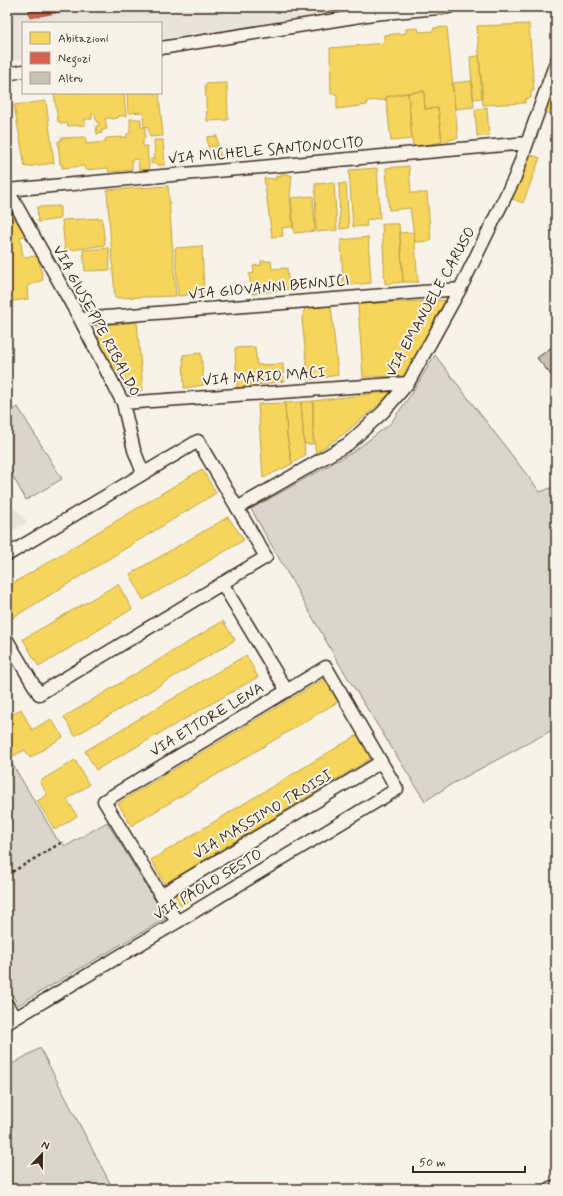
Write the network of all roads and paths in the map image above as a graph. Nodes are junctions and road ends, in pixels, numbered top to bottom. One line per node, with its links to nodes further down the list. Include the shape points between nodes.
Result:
1 (449, 7): 2 (street, via 373,14)
2 (162, 48)
3 (556, 62): 6 (street, VIA EMANUELE CARUSO)
4 (22, 71): 5 (street)
5 (7, 74)
6 (527, 143): 7 (street, VIA MICHELE SANTONOCITO); 8 (street, VIA EMANUELE CARUSO, via 514,177)
7 (7, 190): 9 (street, VIA GIUSEPPE RIBALDO)
8 (460, 289): 9 (street, VIA GIOVANNI BENNICI); 10 (street, VIA EMANUELE CARUSO)
9 (80, 319): 11 (street, VIA GIUSEPPE RIBALDO)
10 (408, 383): 11 (street, VIA MARIO MACI); 13 (street, VIA EMANUELE CARUSO, via 383,412 348,444)
11 (123, 403): 12 (street, VIA GIUSEPPE RIBALDO, via 134,450)
12 (143, 473): 13 (street, via 198,441); 14 (street)
13 (237, 508): 15 (street, via 266,557)
14 (7, 555)
15 (222, 584): 16 (street, via 40,694); 17 (street)
16 (7, 640)
17 (287, 691): 18 (street, VIA ETTORE LENA, via 326,667); 21 (street, VIA ETTORE LENA, via 104,801)
18 (381, 762): 21 (street, VIA MASSIMO TROISI); 22 (street, VIA PAOLO SESTO, via 397,789)
19 (64, 841): 20 (path)
20 (7, 875)
21 (161, 895): 22 (street)
22 (177, 922): 24 (street, VIA PAOLO SESTO)
23 (7, 1005): 24 (street)
24 (11, 1021)
25 (556, 1188): 26 (street)
26 (551, 1189)

